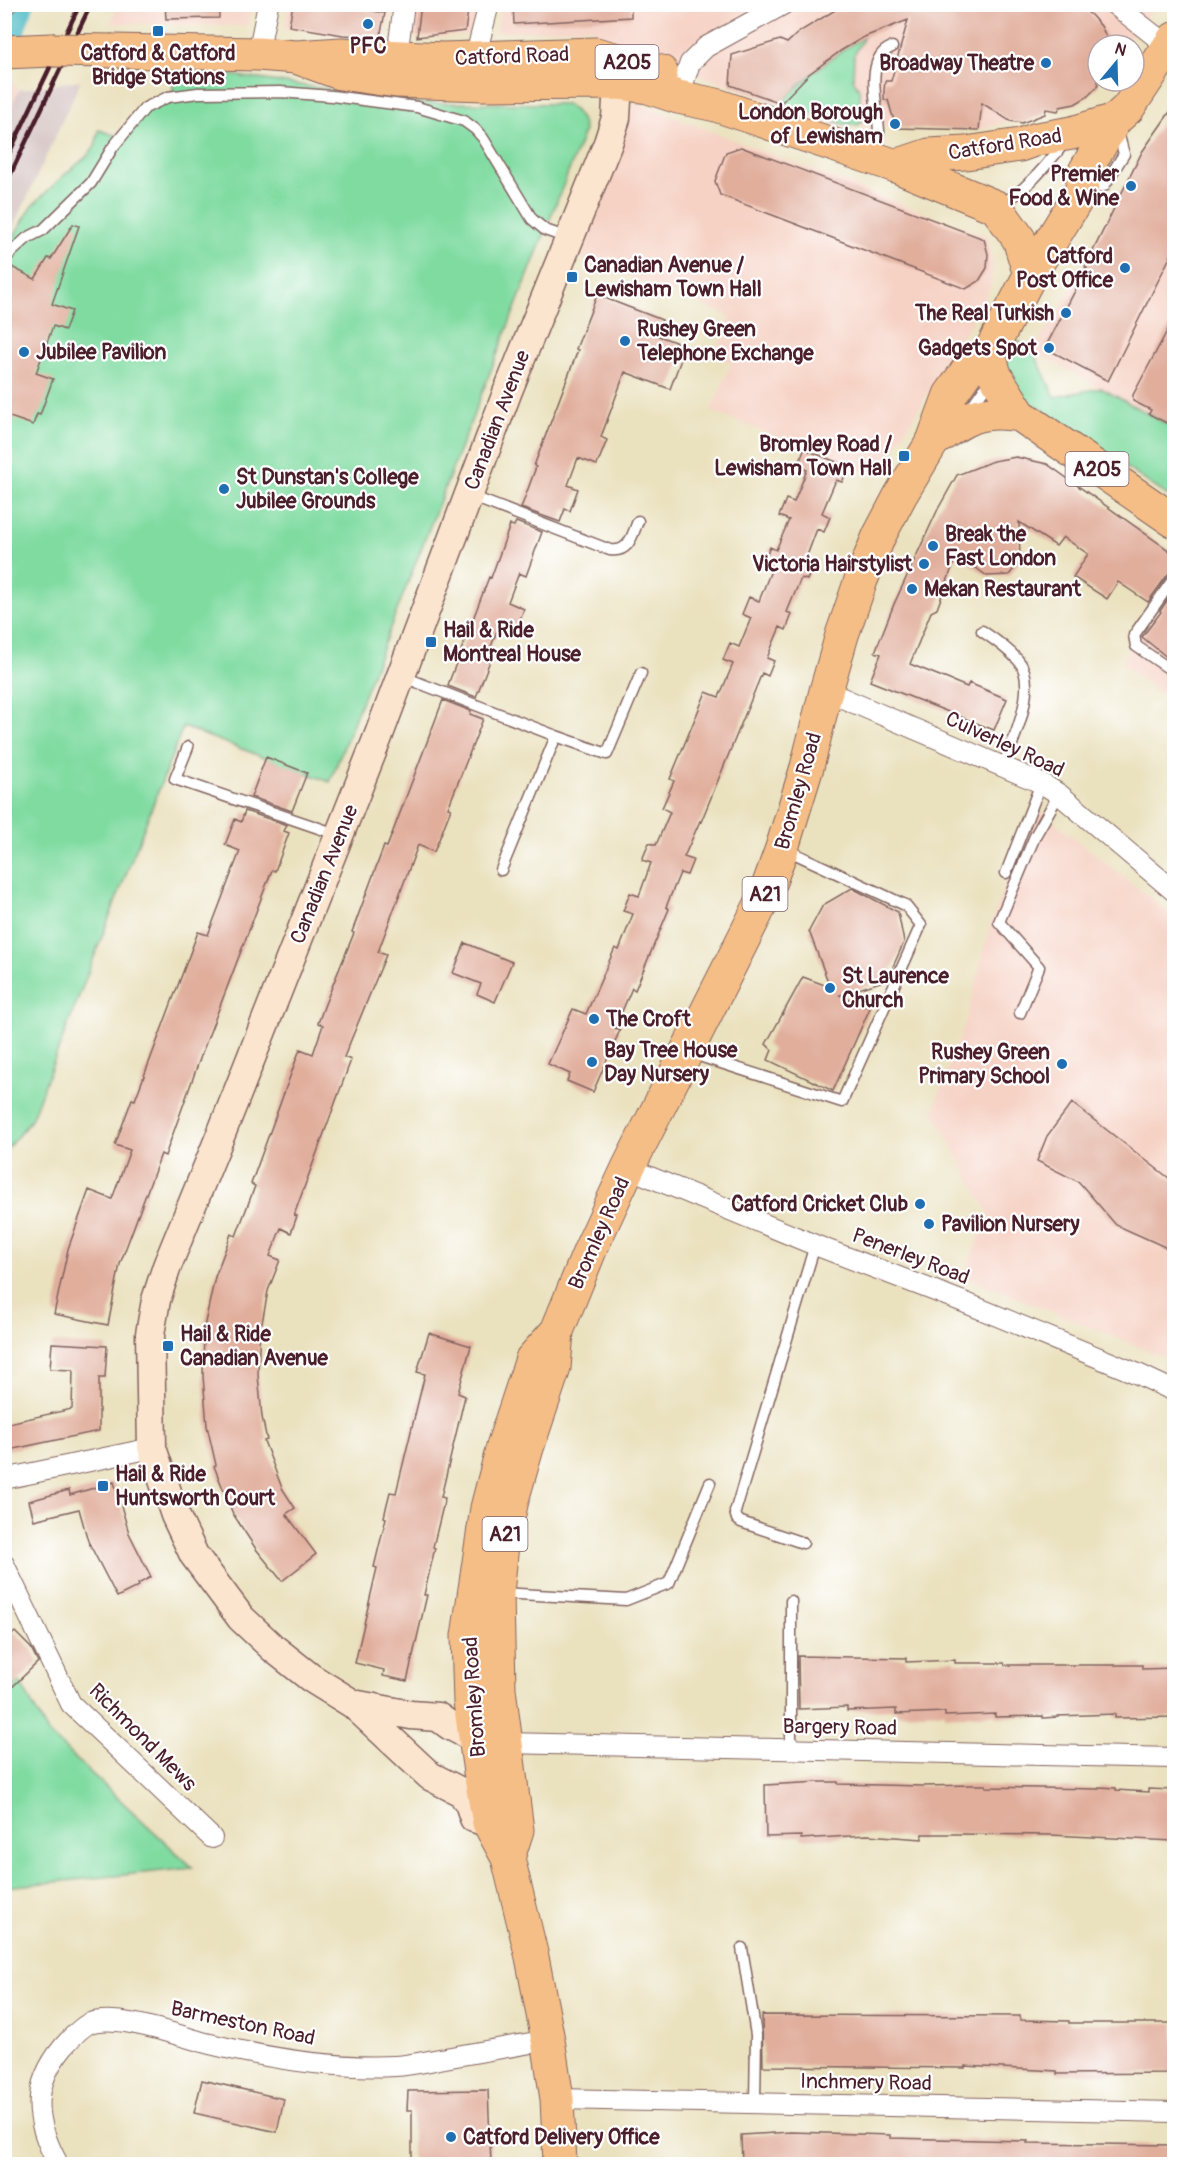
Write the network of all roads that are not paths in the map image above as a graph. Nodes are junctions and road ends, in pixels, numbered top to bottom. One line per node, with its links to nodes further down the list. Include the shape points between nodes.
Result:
1 (268, 4): 9 (street)
2 (404, 4): 10 (street)
3 (489, 4): 13 (street)
4 (784, 4): 14 (street, via 706,47 690,63)
5 (1114, 4): 6 (street)
6 (1172, 43): 17 (highway, via 1128,108)
7 (892, 47): 19 (lane, via 884,50 877,62 875,90)
8 (4, 52): 9 (highway, Catford Road / A205, bridge)
9 (258, 54): 12 (highway, Catford Road / A205)
10 (397, 56): 12 (highway, Catford Road / A205); 13 (highway, Catford Road / A205)
11 (527, 56): 13 (highway, Catford Road / A205); 14 (highway, Catford Road / A205, via 596,54); 15 (street, via 596,69)
12 (296, 57): 13 (highway, Catford Road / A205, via 340,73 396,81)
13 (472, 70): 15 (highway, Catford Road / A205)
14 (684, 81): 16 (highway, Catford Road / A205)
15 (618, 83): 16 (highway, Catford Road / A205); 21 (street, Canadian Avenue, via 616,118)
16 (716, 105): 19 (highway, Catford Road / A205)
17 (1114, 120): 18 (highway, Catford Road); 23 (highway, via 1085,171 1081,192)
18 (1072, 133): 19 (highway, Catford Road, via 999,148); 20 (lane, via 1013,198)
19 (884, 162): 20 (highway, Catford Road / A205)
20 (996, 207): 23 (highway, via 1019,238)
21 (569, 239): 22 (lane, via 545,230 532,219 483,138 464,121 417,106 332,96 198,93 168,98 144,108 91,183 43,230 27,238); 28 (street, Canadian Avenue)
22 (4, 259)
23 (1030, 275): 24 (highway)
24 (989, 354): 25 (highway, A205, via 995,375); 26 (lane, via 988,383); 27 (highway, Bromley Road / A21, via 969,368 950,394)
25 (1020, 415): 26 (highway, Bromley Road / A21, via 992,412); 30 (highway, A205)
26 (963, 419): 27 (highway, Bromley Road / A21)
27 (933, 441): 36 (highway, Bromley Road / A21, via 879,537 861,580)
28 (468, 495): 29 (lane, via 610,550 627,547); 35 (street, Canadian Avenue)
29 (639, 521)
30 (1174, 521)
31 (1174, 578): 33 (lane, via 1134,636 1136,646)
32 (982, 630): 39 (lane, via 1019,661 1026,680 1025,699)
33 (1174, 672)
34 (640, 673): 37 (lane, via 607,754)
35 (400, 676): 37 (lane); 42 (street, Canadian Avenue)
36 (826, 691): 39 (street, Culverley Road); 43 (highway, Bromley Road / A21)
37 (556, 736): 44 (lane)
38 (189, 747): 42 (lane, via 175,779)
39 (1003, 766): 40 (street, Culverley Road)
40 (1041, 783): 41 (street, Culverley Road); 45 (lane)
41 (1059, 794): 46 (street, Culverley Road); 47 (lane, via 1035,836 999,922 1039,967)
42 (339, 835): 53 (street, Canadian Avenue, via 166,1266 150,1334)
43 (783, 848): 48 (highway, Bromley Road / A21, via 764,898); 48 (lane, via 905,905 921,925 843,1102)
44 (501, 870)
45 (1006, 873)
46 (1174, 891)
47 (1020, 1012)
48 (687, 1052): 49 (highway, Bromley Road / A21)
49 (628, 1168): 50 (street, Penerley Road); 51 (highway, Bromley Road / A21)
50 (815, 1245): 52 (street, Penerley Road, via 961,1301); 56 (lane, via 735,1512 741,1522)
51 (557, 1331): 58 (highway, Bromley Road / A21, via 554,1368 512,1500); 60 (highway, Bromley Road / A21, via 532,1359 487,1508 468,1636)
52 (1174, 1391)
53 (152, 1448): 54 (street); 61 (street, Canadian Avenue, via 175,1515 194,1555 229,1603 273,1648)
54 (4, 1479)
55 (710, 1483): 58 (lane, via 669,1583 626,1600)
56 (803, 1543)
57 (4, 1564): 68 (street, Richmond Mews, via 71,1704)
58 (497, 1593): 63 (highway, Bromley Road / A21, via 499,1689)
59 (791, 1601): 65 (lane)
60 (470, 1702): 62 (street); 63 (highway, Bromley Road / A21)
61 (353, 1704): 62 (street, Canadian Avenue); 64 (street, Canadian Avenue)
62 (425, 1716): 63 (street, Canadian Avenue); 64 (street, via 402,1728)
63 (490, 1741): 65 (street, Bargery Road); 67 (highway, Bromley Road / A21); 69 (highway, Bromley Road / A21, via 517,1830)
64 (399, 1747): 67 (street, Canadian Avenue, via 430,1776 461,1792 474,1818)
65 (791, 1750): 66 (street, Bargery Road)
66 (1174, 1758)
67 (489, 1823): 69 (highway, Bromley Road / A21)
68 (212, 1838)
69 (508, 1858): 71 (highway, Bromley Road / A21)
70 (742, 1948): 73 (lane, via 756,2035)
71 (548, 2040): 72 (highway, Bromley Road / A21); 75 (street, Barmeston Road, via 397,2066 353,2066 271,2058 138,2024 90,2023 51,2062 41,2086 39,2109 47,2143)
72 (557, 2099): 73 (street, Inchmery Road); 76 (highway, Bromley Road / A21)
73 (755, 2103): 74 (street, Inchmery Road)
74 (1174, 2112)
75 (58, 2164)
76 (560, 2164)

